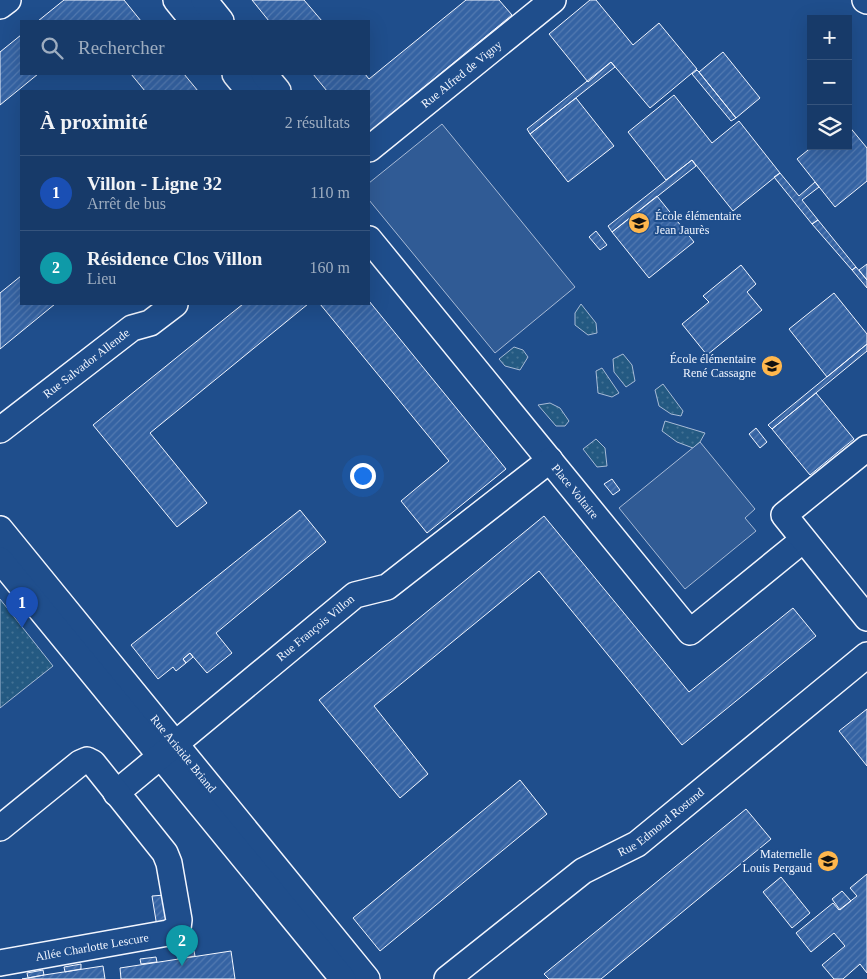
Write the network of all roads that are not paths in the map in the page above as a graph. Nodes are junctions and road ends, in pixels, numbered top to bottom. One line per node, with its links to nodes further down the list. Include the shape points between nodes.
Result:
1 (8, 0): 5 (street)
2 (176, 0): 6 (street)
3 (204, 0): 7 (street)
4 (553, 0): 12 (street, Rue Alfred de Vigny)
5 (0, 6)
6 (192, 20)
7 (220, 20)
8 (236, 75): 10 (street)
9 (265, 75): 11 (street)
10 (248, 90)
11 (277, 90)
12 (370, 148)
13 (370, 240): 17 (street, Place Voltaire)
14 (175, 305): 15 (street, Rue Salvador Allende, via 150,323 132,328)
15 (0, 430)
16 (867, 448): 19 (street, via 784,516)
17 (550, 460): 19 (street, Place Voltaire, via 690,632); 23 (street, Rue François Villon, via 388,587 355,595)
18 (0, 529): 23 (street, Rue Aristide Briand)
19 (803, 540): 21 (street)
20 (0, 560): 23 (street, Rue Aristide Briand)
21 (867, 618)
22 (867, 655): 29 (street, Rue Edmond Rostand, via 636,844 583,872)
23 (168, 751): 24 (street); 27 (street, Rue Aristide Briand); 28 (street, Rue Aristide Briand)
24 (116, 793): 25 (street, Allée Charlotte Lescure, via 93,763 87,760); 26 (street, Allée Charlotte Lescure, via 165,853 178,928 168,933)
25 (0, 828)
26 (0, 963)
27 (342, 979)
28 (366, 979)
29 (447, 979)

